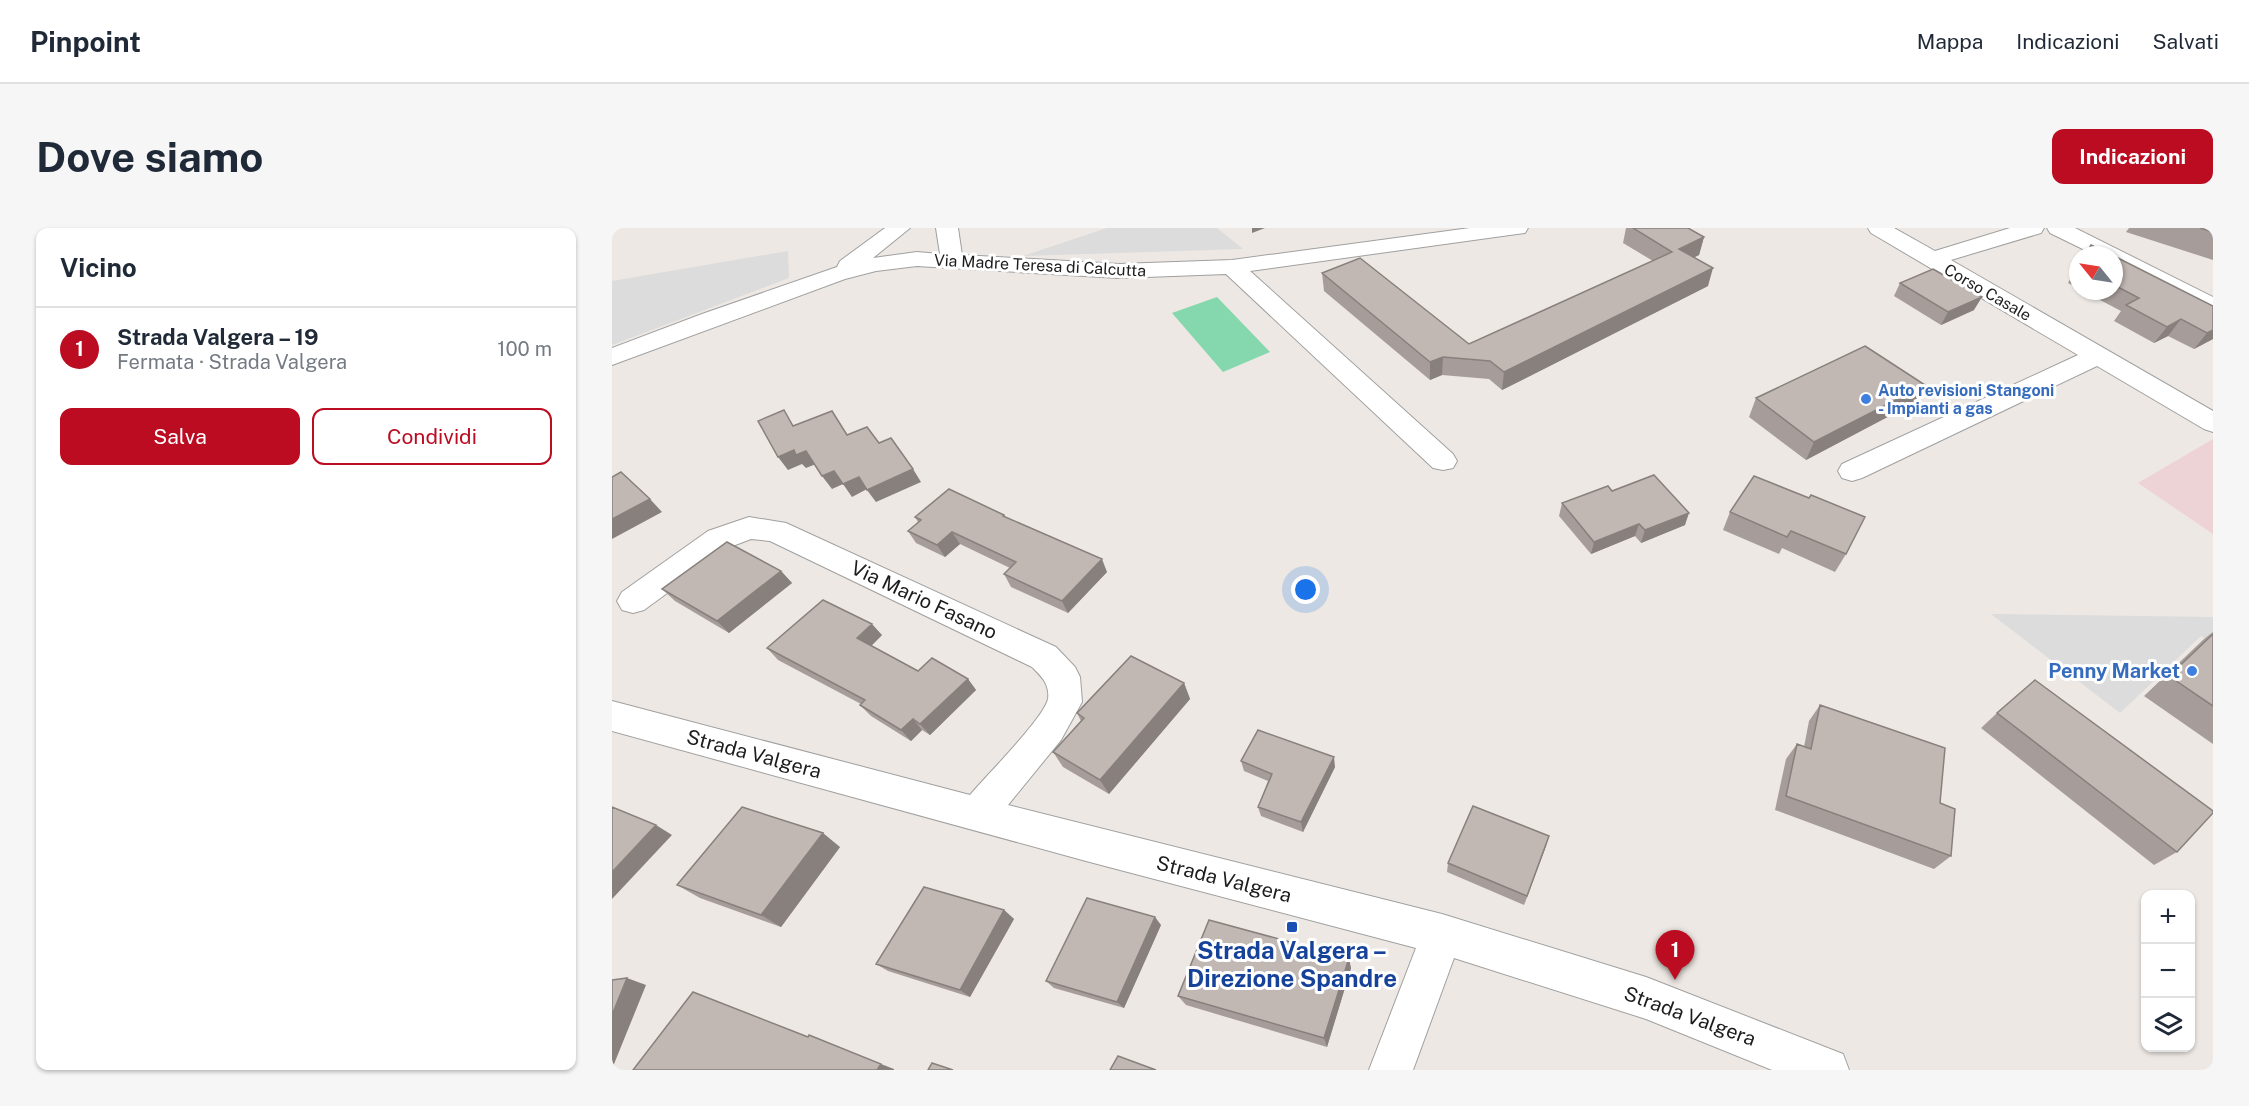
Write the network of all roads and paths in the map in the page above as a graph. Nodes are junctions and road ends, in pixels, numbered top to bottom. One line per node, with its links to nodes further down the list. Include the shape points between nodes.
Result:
1 (899, 228): 12 (street)
2 (947, 228): 9 (street)
3 (1517, 228): 11 (street, Via Madre Teresa di Calcutta)
4 (1879, 228): 8 (street, Corso Casale)
5 (2033, 228): 8 (street)
6 (2058, 228): 7 (street)
7 (2093, 246)
8 (1932, 259): 14 (street, Corso Casale)
9 (952, 261): 11 (street, Via Madre Teresa di Calcutta, via 1119,271); 12 (street, Via Madre Teresa di Calcutta, via 916,259)
10 (2123, 261): 13 (street)
11 (1232, 267): 17 (street)
12 (837, 274): 15 (street, Via Madre Teresa di Calcutta)
13 (2213, 306)
14 (2097, 356): 16 (street, Corso Casale); 18 (street)
15 (612, 357)
16 (2213, 423)
17 (1443, 461)
18 (1852, 471)
19 (633, 601): 21 (street, Via Mario Fasano, via 719,539 748,528 775,531 1044,657 1063,677 1065,702 1049,729)
20 (612, 716): 21 (street, Strada Valgera)
21 (977, 814): 22 (street, Strada Valgera)
22 (1442, 934): 23 (street); 24 (street, Strada Valgera, via 1646,998)
23 (1391, 1070)
24 (1827, 1070)

